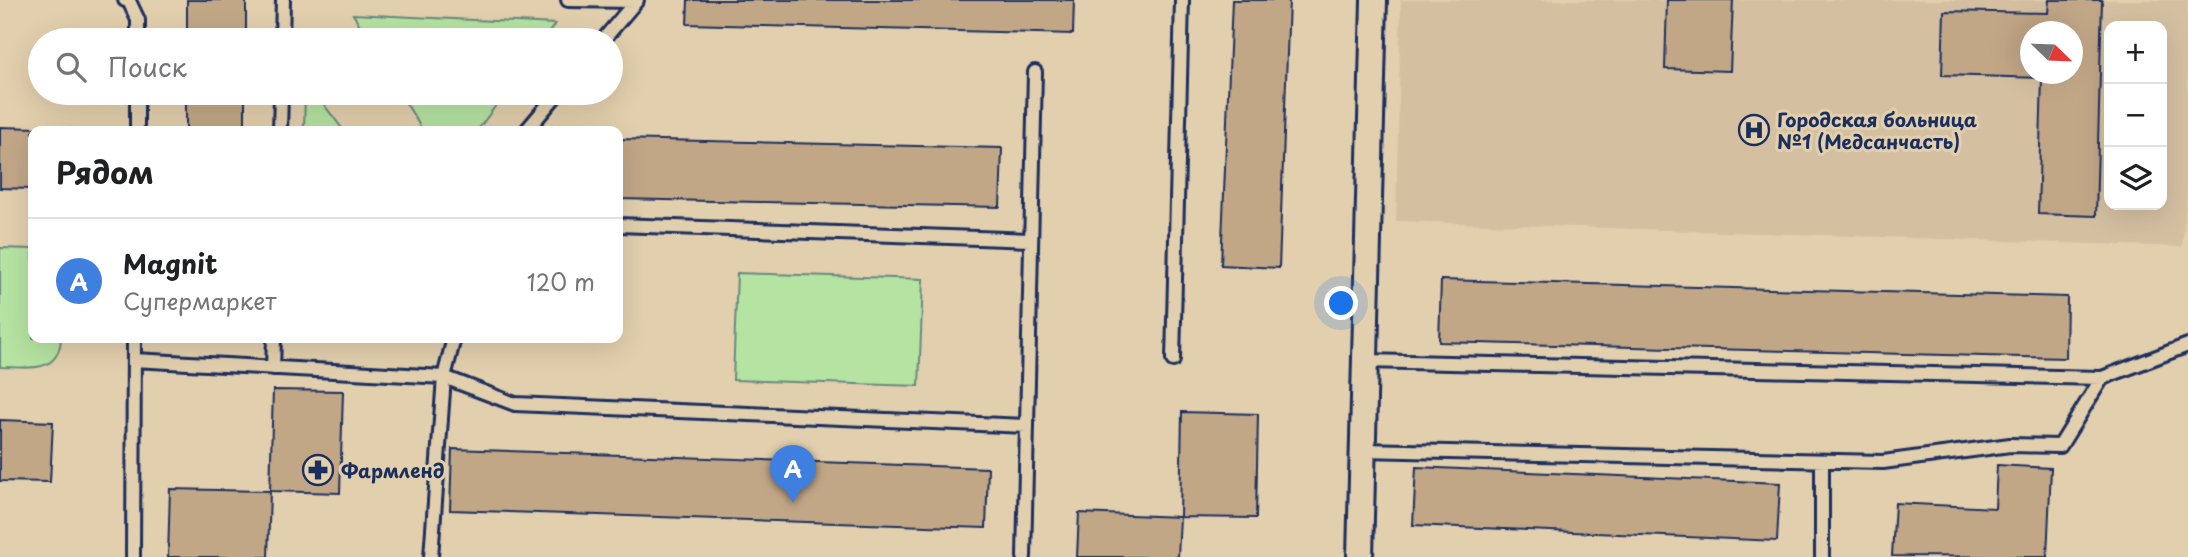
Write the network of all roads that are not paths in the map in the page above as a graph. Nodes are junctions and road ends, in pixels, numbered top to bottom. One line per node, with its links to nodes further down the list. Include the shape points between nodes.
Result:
1 (125, 0): 7 (lane)
2 (283, 0): 8 (lane)
3 (568, 0): 6 (lane)
4 (1182, 0): 24 (lane)
5 (1374, 0): 25 (street)
6 (636, 1): 9 (lane)
7 (138, 28)
8 (282, 28)
9 (613, 28)
10 (1035, 72): 18 (lane)
11 (137, 105): 14 (lane)
12 (281, 105): 15 (lane)
13 (548, 105): 16 (lane)
14 (137, 126)
15 (280, 126)
16 (530, 126)
17 (623, 225): 18 (lane)
18 (1031, 240): 29 (lane)
19 (134, 343): 23 (lane)
20 (274, 343): 26 (lane)
21 (453, 343): 27 (lane)
22 (2188, 345): 28 (lane)
23 (134, 360): 26 (lane); 32 (lane)
24 (1173, 360)
25 (1365, 362): 28 (lane); 30 (street)
26 (273, 368): 27 (lane)
27 (444, 377): 29 (lane, via 515,404); 33 (lane)
28 (2102, 378): 31 (lane, via 2060,446 2010,445 1883,462)
29 (1027, 426): 34 (lane)
30 (1363, 450): 31 (lane); 35 (street)
31 (1822, 461): 36 (lane)
32 (133, 557)
33 (430, 557)
34 (1024, 557)
35 (1360, 557)
36 (1822, 557)

